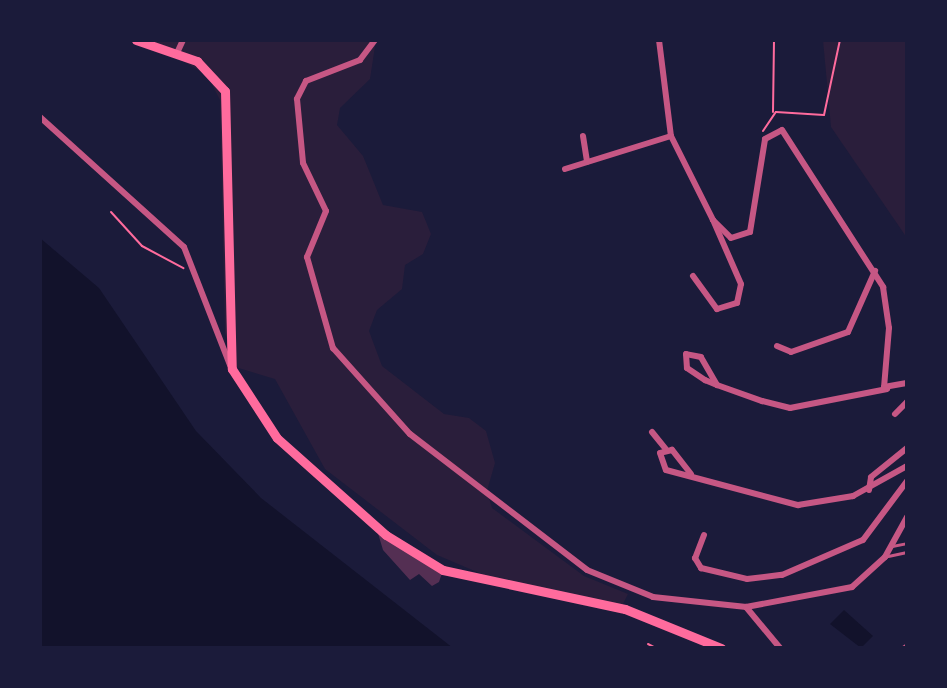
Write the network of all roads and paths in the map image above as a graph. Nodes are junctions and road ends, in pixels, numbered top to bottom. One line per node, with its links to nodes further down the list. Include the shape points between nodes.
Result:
1 (136, 40): 6 (main road)
2 (183, 40): 6 (street)
3 (375, 40): 38 (street, via 360,60 306,81 297,99 303,163 326,211 307,257 333,348 410,434 587,570 653,597)
4 (659, 40): 10 (street)
5 (774, 40): 7 (path)
6 (177, 53): 19 (main road, via 208,69 228,105)
7 (773, 113)
8 (40, 117): 19 (street, via 184,247)
9 (583, 136): 11 (street)
10 (671, 136): 11 (street); 14 (street)
11 (587, 162): 12 (street)
12 (565, 169)
13 (111, 212): 16 (path, via 142,246 171,255)
14 (713, 220): 15 (street, via 731,238 750,232 765,139 779,129); 17 (street, via 741,284 737,303 717,309)
15 (875, 271): 18 (street, via 848,332 791,352); 22 (street, via 889,328)
16 (187, 272)
17 (693, 276)
18 (777, 346)
19 (232, 369): 41 (main road, via 277,438 422,559 478,582 625,609)
20 (907, 383): 22 (street)
21 (717, 385): 21 (street, via 687,368 686,354 701,357); 22 (street, via 799,409)
22 (887, 389)
23 (907, 402): 24 (street)
24 (895, 414)
25 (652, 432): 27 (street)
26 (907, 448): 31 (street, via 871,477)
27 (666, 449): 29 (street); 29 (street, via 659,457 663,468)
28 (907, 466): 31 (street)
29 (691, 474): 31 (street, via 798,505)
30 (907, 481): 33 (street, via 863,540 782,575 747,579 701,568 695,558)
31 (869, 490)
32 (907, 517): 35 (street)
33 (704, 535)
34 (907, 543): 35 (lane)
35 (892, 546): 37 (street)
36 (907, 552): 37 (lane)
37 (885, 557): 38 (street, via 839,592)
38 (746, 607): 44 (street, via 746,616)
39 (648, 644): 42 (path)
40 (907, 644): 45 (lane)
41 (711, 645): 43 (main road)
42 (656, 648)
43 (721, 648)
44 (780, 648)
45 (901, 648)

